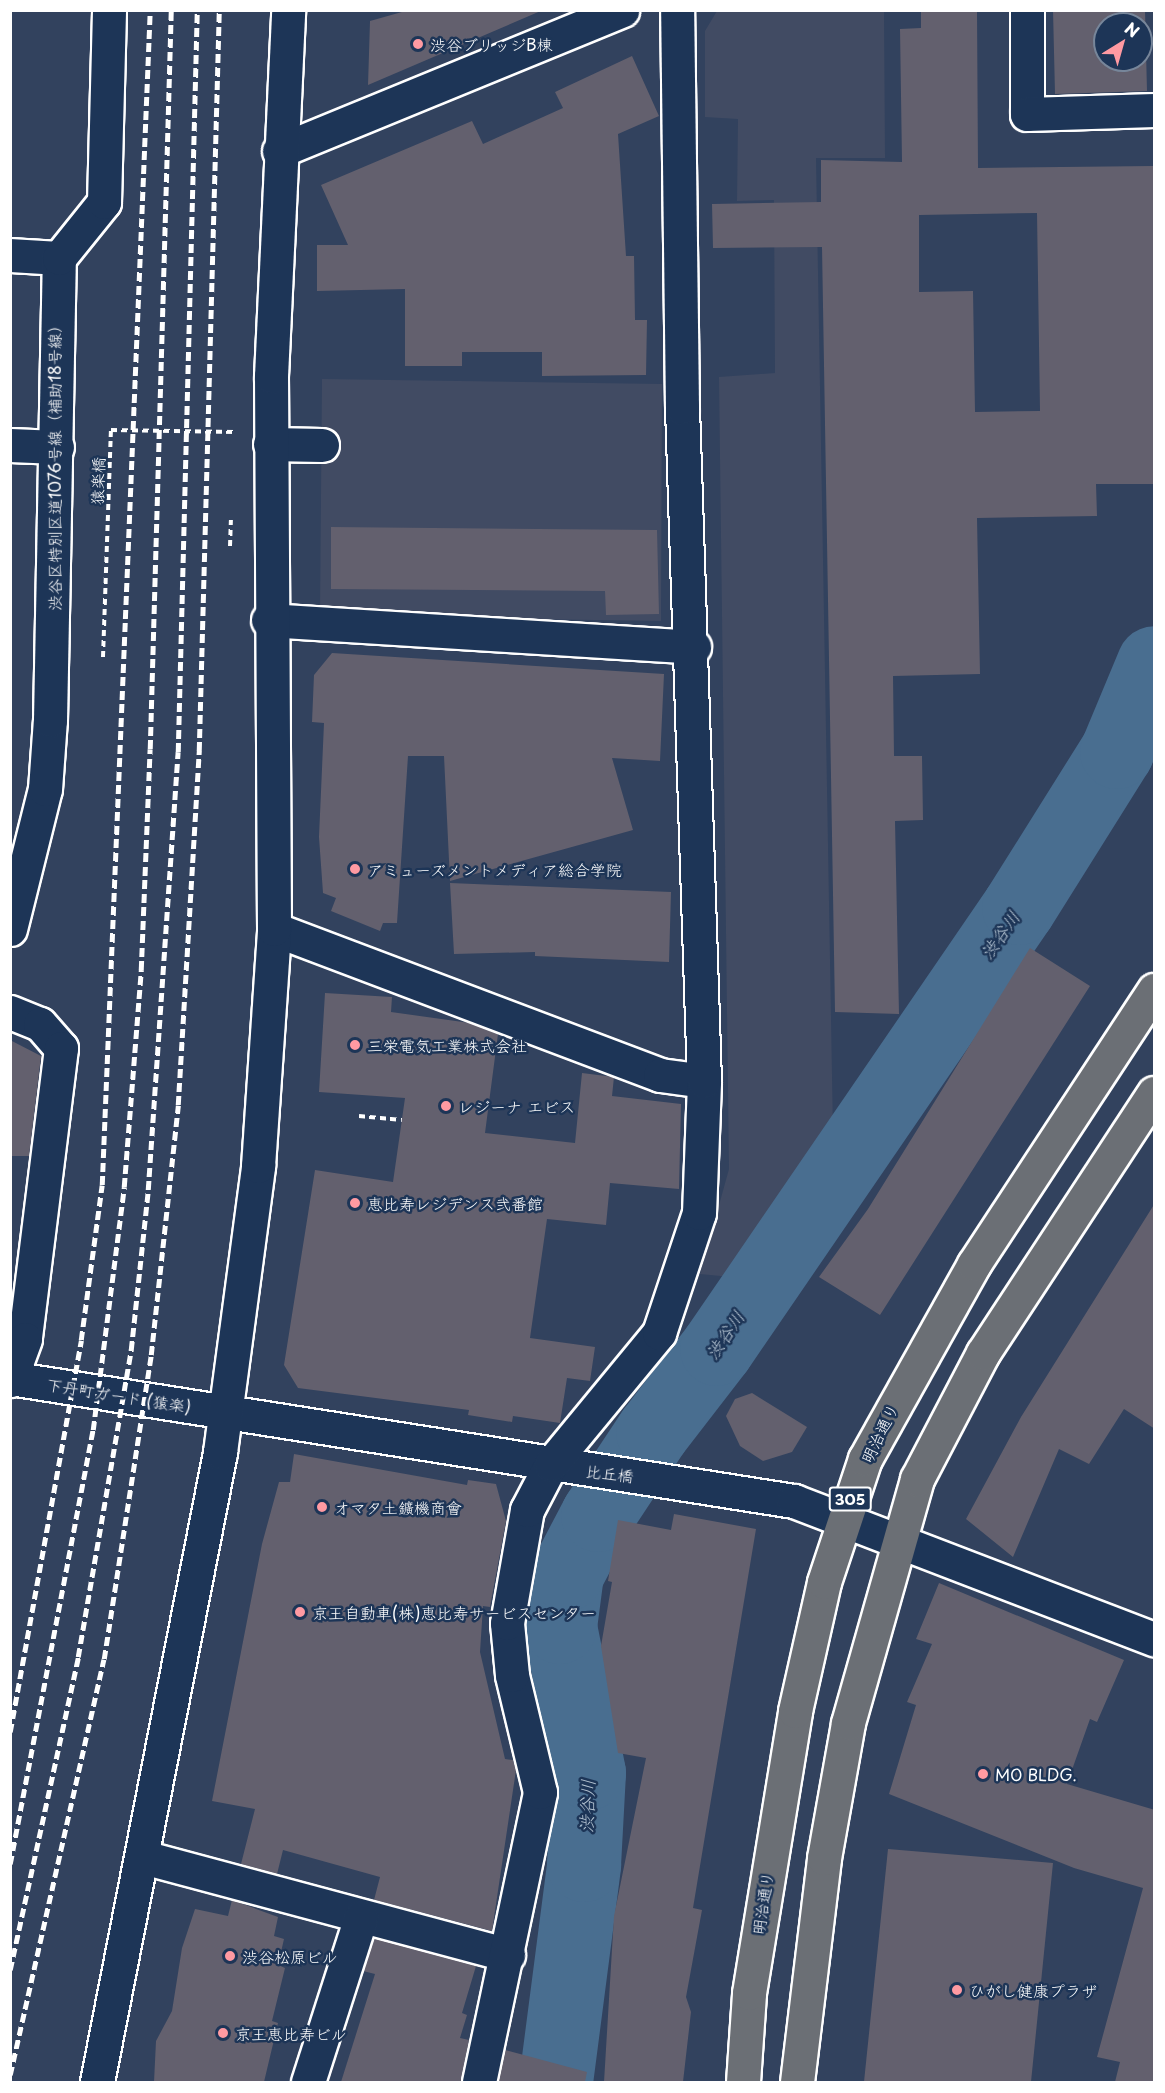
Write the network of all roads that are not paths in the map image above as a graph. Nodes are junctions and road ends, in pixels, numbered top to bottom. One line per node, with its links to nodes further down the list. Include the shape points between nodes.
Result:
1 (109, 10): 9 (street, via 104,202)
2 (288, 10): 7 (street)
3 (622, 10): 7 (street)
4 (677, 10): 15 (street, via 673,451)
5 (1027, 10): 6 (street, via 1027,114)
6 (1155, 110)
7 (279, 152): 10 (street)
8 (10, 255): 9 (street)
9 (59, 258): 13 (street, 渋谷区特別区道1076号線（補助18号線）)
10 (270, 444): 12 (street); 14 (street)
11 (10, 445): 13 (street)
12 (322, 445)
13 (57, 447): 16 (street, 渋谷区特別区道1076号線（補助18号線）, via 45,789)
14 (268, 620): 15 (street); 17 (street)
15 (694, 648): 20 (street)
16 (10, 929)
17 (274, 929): 20 (street, via 660,1075); 23 (street, via 258,1166)
18 (1155, 990): 25 (main road, 明治通り / 305, via 935,1328 865,1459)
19 (10, 1012): 22 (street, via 40,1024 61,1048 25,1339)
20 (704, 1081): 24 (street, via 699,1213 659,1333)
21 (1155, 1093): 26 (main road, via 972,1371 917,1479)
22 (11, 1378): 23 (street, 下丹町ガード (猿楽))
23 (226, 1413): 24 (street, 下丹町ガード (猿楽)); 28 (street)
24 (563, 1466): 25 (street, 比丘橋, via 794,1502); 30 (street, via 527,1510 507,1623 512,1675 540,1792)
25 (843, 1519): 26 (street, 比丘橋); 34 (main road, 明治通り / 305, via 795,1711 749,1993)
26 (897, 1539): 27 (street, 比丘橋); 35 (main road, via 848,1723 820,1880)
27 (1155, 1639)
28 (143, 1857): 29 (street); 31 (street)
29 (361, 1917): 30 (street); 32 (street)
30 (508, 1955): 33 (street)
31 (97, 2082)
32 (308, 2082)
33 (479, 2082)
34 (743, 2082)
35 (797, 2082)

